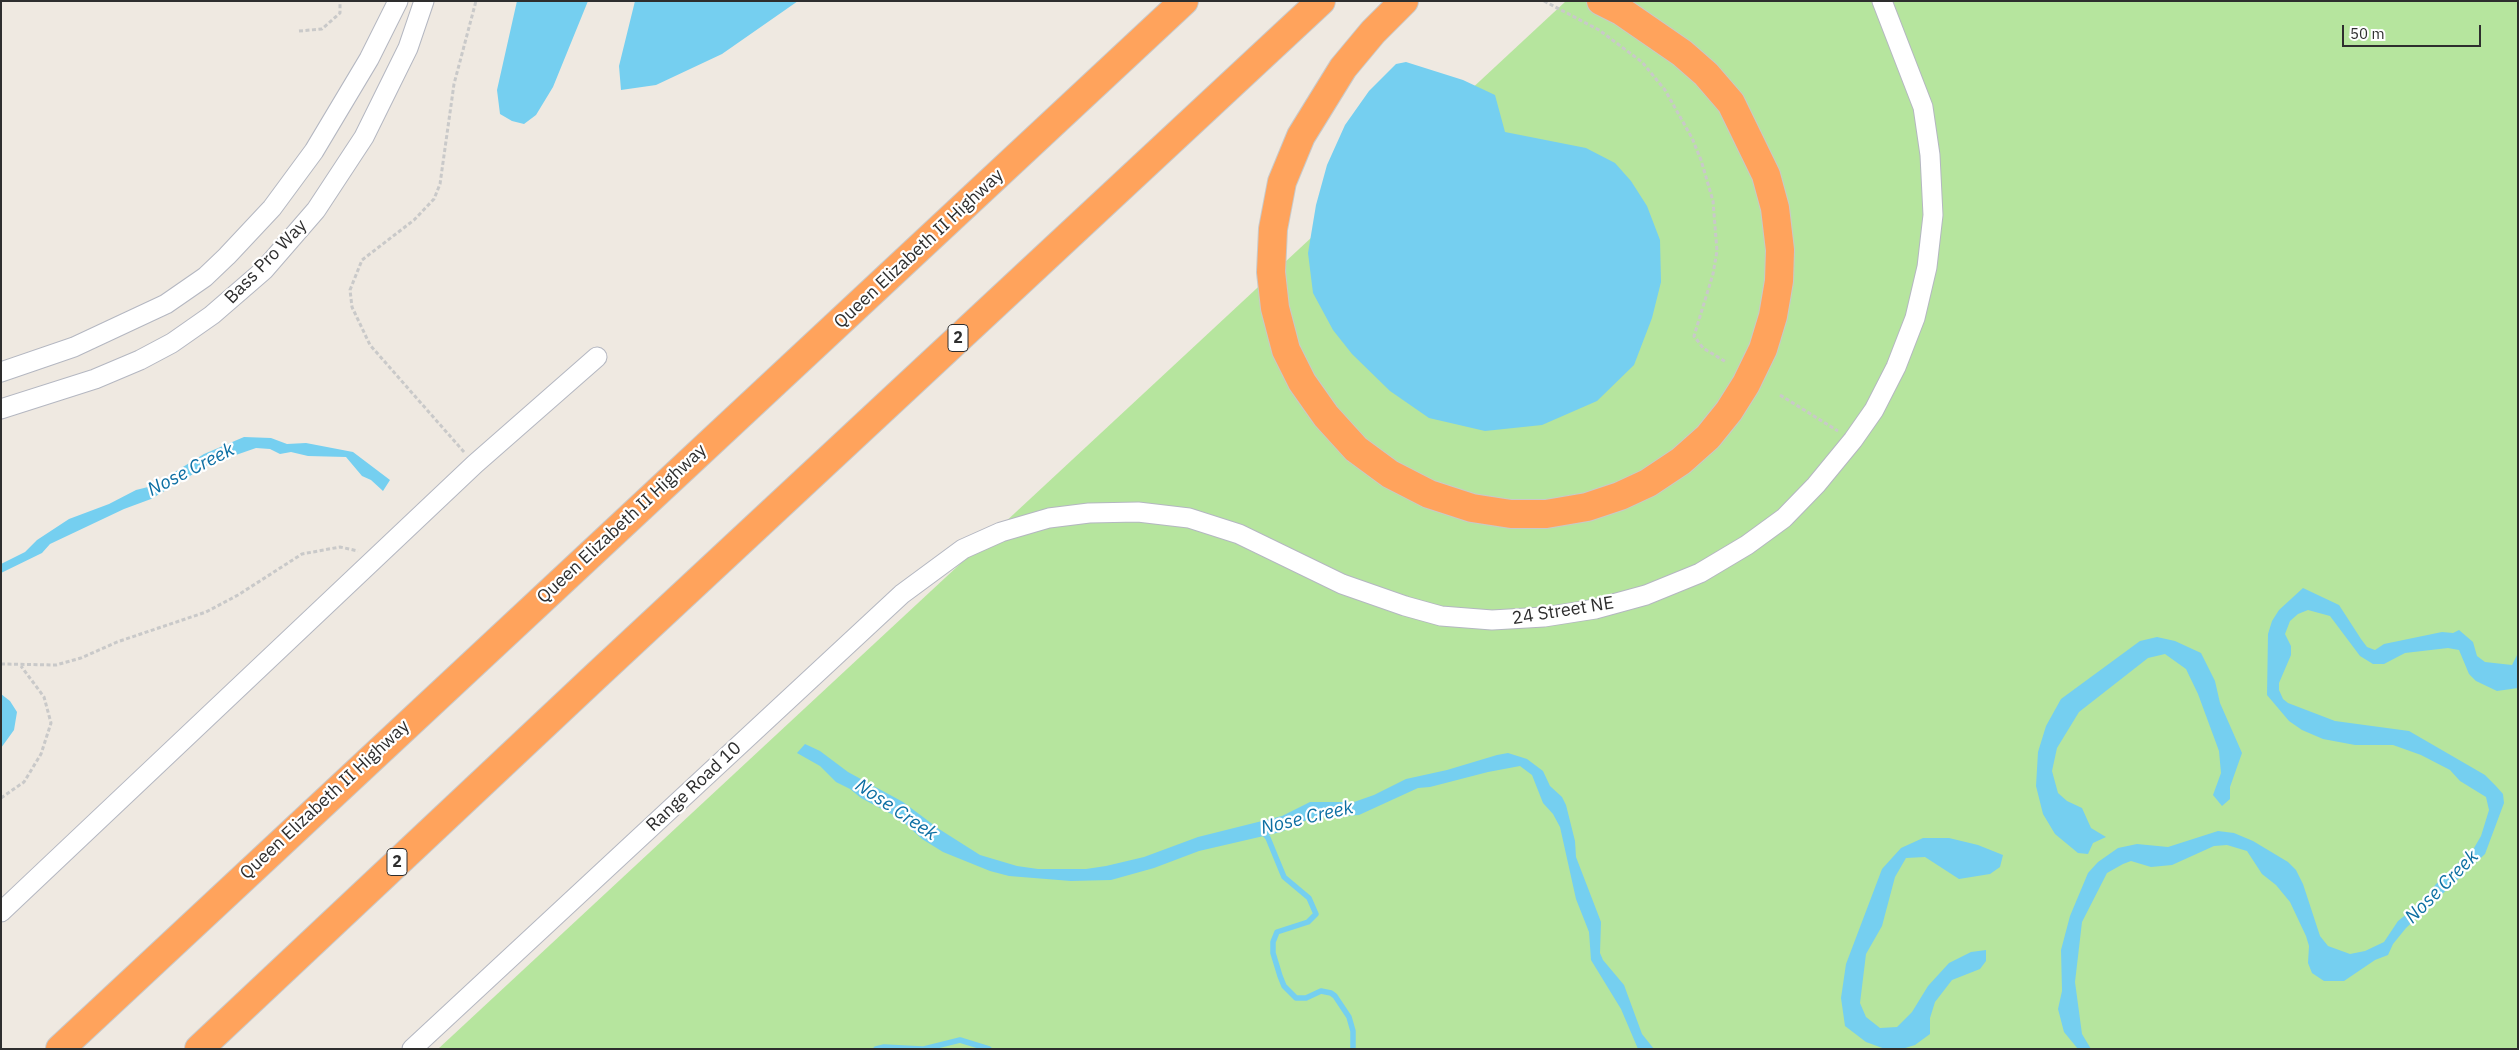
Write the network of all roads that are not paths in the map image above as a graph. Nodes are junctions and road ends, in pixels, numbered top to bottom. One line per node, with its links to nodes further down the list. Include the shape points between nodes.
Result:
1 (398, 1): 9 (street, Bass Pro Way, via 369,59 300,171 272,208 228,256 166,304 74,347)
2 (424, 1): 10 (street, Bass Pro Way, via 408,48 364,137 316,210 264,270 212,315 172,343 95,379)
3 (1184, 1): 13 (highway, Queen Elizabeth II Highway)
4 (1321, 1): 14 (highway, 2)
5 (1404, 1): 6 (highway, via 1343,68 1301,136 1282,182 1272,229 1271,272 1275,308 1286,350 1302,382 1326,416 1356,449 1390,474 1429,494 1472,508 1510,514 1546,514 1587,507 1648,483 1708,438 1730,412 1762,349 1773,316 1779,280 1780,250 1775,208 1766,175 1731,103 1706,74 1675,47)
6 (1601, 1)
7 (1882, 1): 11 (street, 24 Street NE, via 1923,107 1930,155 1933,215 1927,267 1915,318 1896,367 1874,410 1853,440 1816,486 1784,518 1747,545 1700,573 1646,595 1544,618 1492,620 1441,616 1405,606 1342,584 1239,534 1189,518 1138,512 1089,513 1049,518)
8 (597, 357): 12 (street, via 475,464)
9 (1, 372)
10 (1, 410)
11 (986, 539): 15 (street, Range Road 10, via 963,549 931,570 871,622)
12 (1, 912)
13 (60, 1049)
14 (198, 1049)
15 (412, 1049)

